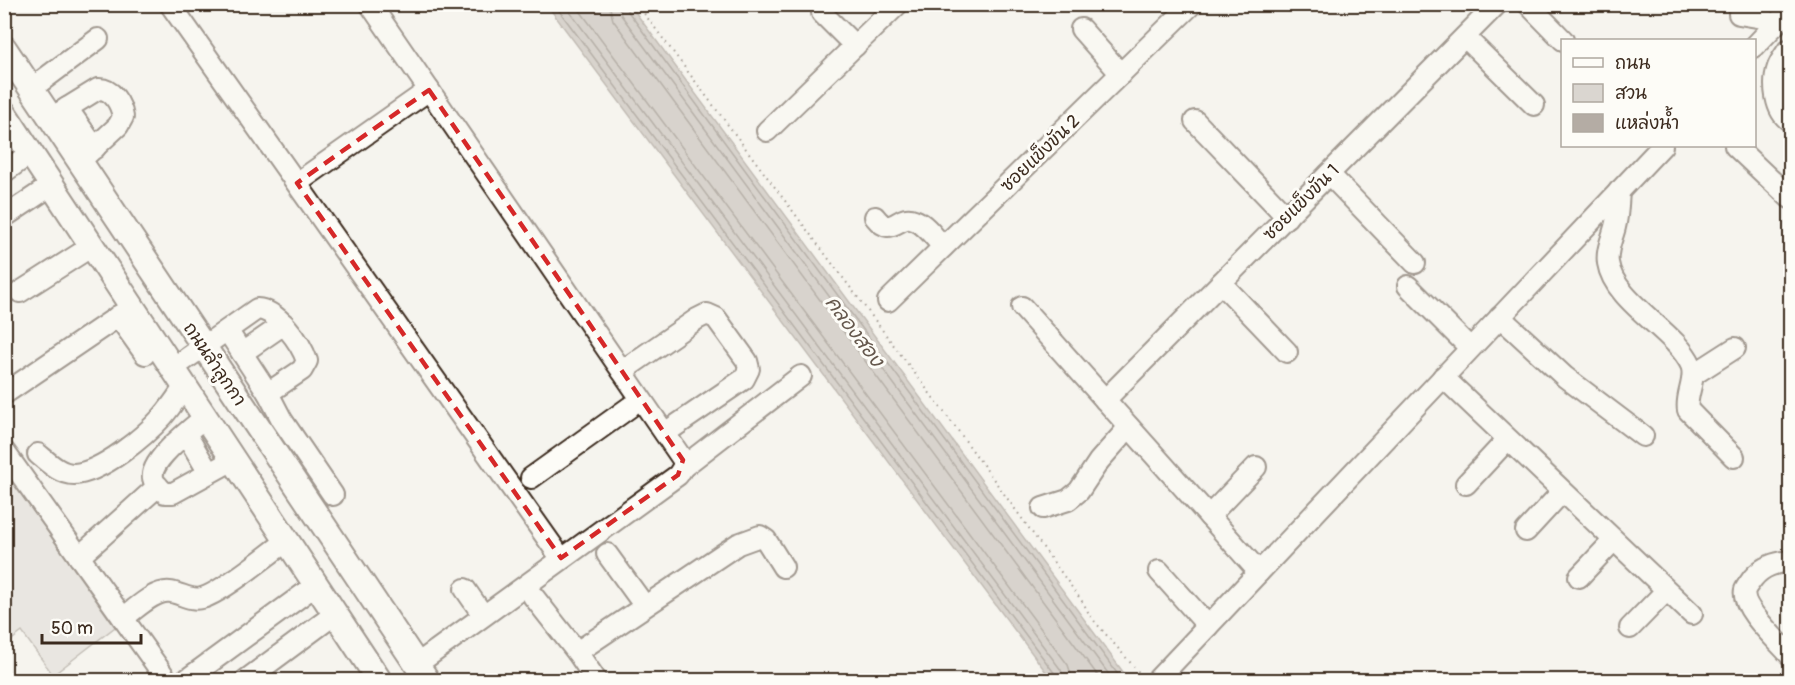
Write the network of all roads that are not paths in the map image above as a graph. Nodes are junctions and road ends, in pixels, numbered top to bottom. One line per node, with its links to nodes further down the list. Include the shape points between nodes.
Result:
1 (170, 4): 34 (street)
2 (370, 4): 21 (street)
3 (897, 4): 15 (street)
4 (1497, 4): 12 (street, ซอยแข็งขัน 1)
5 (1528, 4): 14 (street)
6 (1189, 6): 19 (street, ซอยแข็งขัน 2)
7 (1791, 9): 11 (street)
8 (822, 13): 15 (street)
9 (1739, 14): 11 (street, via 1763,18)
10 (1081, 29): 19 (street)
11 (1771, 30): 16 (street); 18 (street)
12 (1465, 37): 22 (street); 33 (street, ซอยแข็งขัน 1)
13 (98, 39): 20 (street)
14 (1562, 39)
15 (855, 46): 27 (street)
16 (1756, 46)
17 (4, 48): 20 (main road, ถนนลำลูกกา)
18 (1789, 50): 26 (street, via 1778,68 1776,82 1778,108)
19 (1121, 74): 42 (street, ซอยแข็งขัน 2)
20 (32, 88): 24 (main road, ถนนลำลูกกา)
21 (429, 90): 34 (street); 59 (street)
22 (1534, 105)
23 (4, 113): 30 (main road, ถนนลำลูกกา)
24 (59, 113): 31 (main road, ถนนลำลูกกา); 31 (street, via 98,89 111,93 123,117)
25 (1194, 121): 40 (street)
26 (1791, 121)
27 (767, 131)
28 (1661, 147): 36 (street)
29 (1736, 147): 37 (street)
30 (31, 153): 32 (street); 35 (main road, ถนนลำลูกกา)
31 (87, 155): 53 (main road, ถนนลำลูกกา)
32 (4, 172)
33 (1329, 174): 40 (street, ซอยแข็งขัน 1); 43 (street)
34 (297, 183): 93 (street)
35 (52, 185): 38 (street); 41 (main road, ถนนลำลูกกา)
36 (1619, 191): 50 (street); 60 (street, via 1607,261 1611,276 1680,349)
37 (1791, 198)
38 (4, 217)
39 (875, 217): 42 (street, via 885,226 913,219)
40 (1287, 217): 44 (street, ซอยแข็งขัน 1)
41 (92, 246): 46 (street); 49 (main road, ถนนลำลูกกา)
42 (943, 247): 47 (street, ซอยแข็งขัน 2)
43 (1415, 263)
44 (1221, 283): 56 (street); 66 (street, ซอยแข็งขัน 1)
45 (1408, 286): 54 (street)
46 (20, 292)
47 (888, 301)
48 (1022, 307): 66 (street)
49 (125, 311): 58 (street); 62 (main road, ถนนลำลูกกา); 65 (street)
50 (1500, 316): 54 (street); 72 (street, via 1565,377)
51 (284, 324): 52 (street, via 258,309); 57 (street); 64 (street, via 307,361 302,370)
52 (227, 330): 53 (street); 57 (street)
53 (204, 348): 62 (street); 112 (main road, ถนนลำลูกกา)
54 (1470, 348): 63 (street)
55 (1735, 348): 60 (street)
56 (1287, 352)
57 (242, 353): 64 (street)
58 (145, 354)
59 (624, 374): 67 (street, via 623,393); 69 (street); 69 (street, via 707,314 716,318 747,361 744,379)
60 (1693, 375): 76 (street, via 1688,410)
61 (801, 376): 78 (street)
62 (179, 377): 68 (main road, ถนนลำลูกกา); 75 (street, via 162,416 144,434 91,470 73,474 59,470)
63 (1443, 377): 73 (street); 97 (street)
64 (267, 393): 85 (street)
65 (4, 394)
66 (1105, 400): 70 (street)
67 (630, 407): 69 (street); 81 (street)
68 (205, 417): 71 (street); 77 (main road, ถนนลำลูกกา)
69 (660, 427): 78 (street, via 683,460)
70 (1129, 427): 86 (street, via 1079,491 1068,500); 87 (street)
71 (186, 434): 80 (street); 83 (street, via 153,468)
72 (1642, 436)
73 (1507, 440): 82 (street); 84 (street)
74 (4, 451): 92 (street)
75 (38, 454)
76 (1734, 457)
77 (233, 460): 80 (street); 89 (main road, ถนนลำลูกกา)
78 (682, 467): 93 (street, via 678,475)
79 (1256, 467): 87 (street)
80 (209, 473): 83 (street, via 173,493 165,493)
81 (531, 478)
82 (1466, 484)
83 (158, 486): 92 (street)
84 (1562, 492): 88 (street); 90 (street)
85 (333, 495)
86 (1043, 508)
87 (1209, 516): 97 (street)
88 (1526, 531)
89 (286, 541): 100 (main road, ถนนลำลูกกา); 106 (street, via 203,598 192,599 169,591 158,593)
90 (1613, 541): 98 (street); 101 (street)
91 (607, 554): 103 (street)
92 (79, 557): 106 (street)
93 (561, 558): 105 (street)
94 (1791, 561): 111 (street, via 1771,564 1754,576 1744,591 1753,614)
95 (783, 567): 103 (street, via 766,540 753,537)
96 (1159, 571): 108 (street)
97 (1259, 572): 108 (street)
98 (1579, 578)
99 (465, 589): 105 (street)
100 (308, 590): 107 (main road, ถนนลำลูกกา); 114 (street)
101 (1666, 591): 104 (street); 109 (street)
102 (533, 596): 110 (street)
103 (644, 605): 110 (street)
104 (1692, 614)
105 (483, 615): 112 (street)
106 (123, 618): 113 (street)
107 (327, 619): 115 (street); 116 (main road, ถนนลำลูกกา)
108 (1208, 626): 118 (street)
109 (1630, 628)
110 (576, 652): 117 (street)
111 (1791, 655)
112 (421, 673)
113 (167, 681)
114 (186, 681)
115 (246, 681)
116 (379, 681)
117 (596, 681)
118 (1156, 681)

